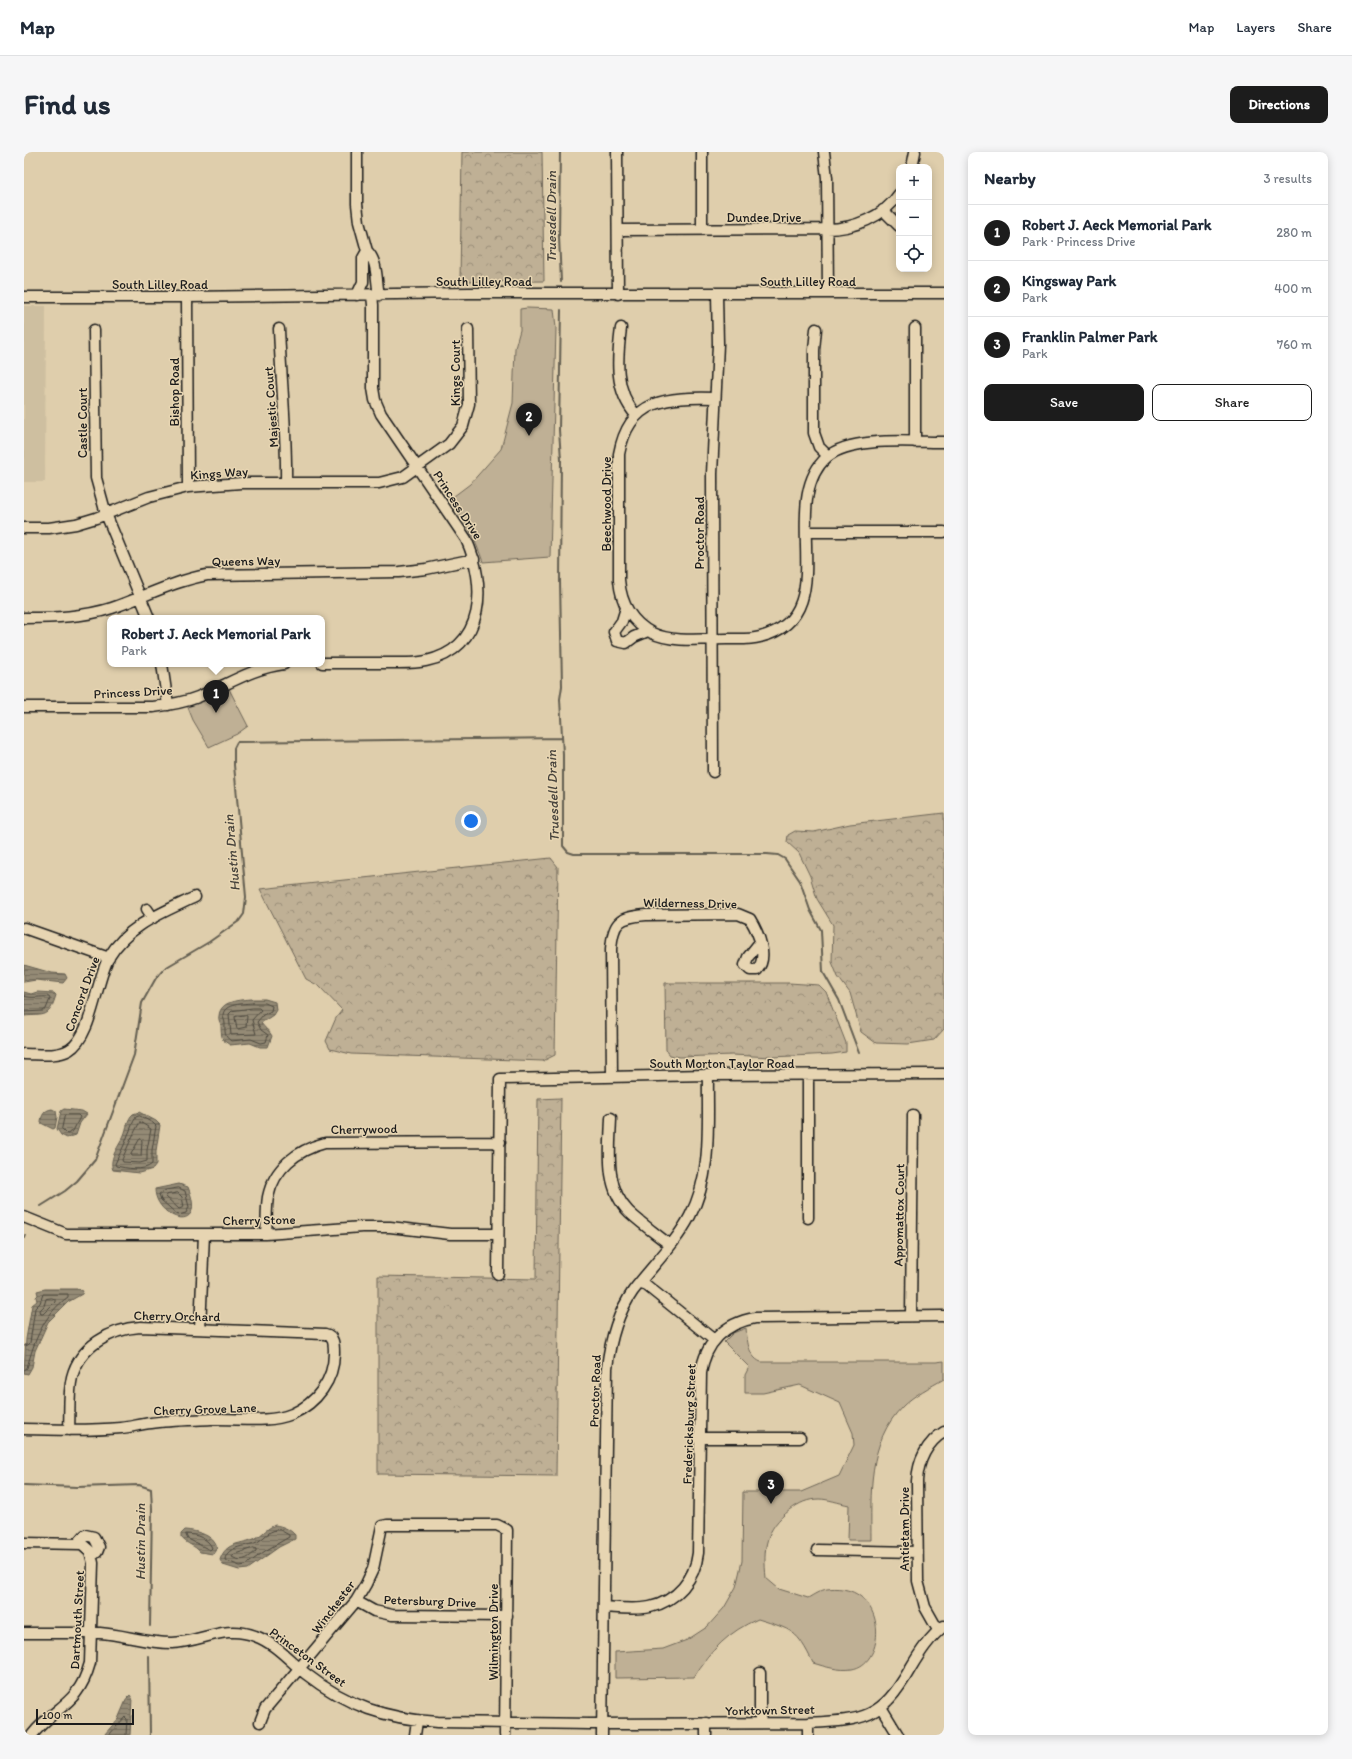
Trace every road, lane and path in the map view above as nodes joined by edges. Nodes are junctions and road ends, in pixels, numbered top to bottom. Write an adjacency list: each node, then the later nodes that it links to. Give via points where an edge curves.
1 (357, 152): 13 (street, Princess Drive, via 356,204)
2 (617, 152): 10 (street)
3 (702, 152): 11 (street)
4 (824, 152): 12 (street)
5 (915, 152): 6 (street)
6 (913, 164)
7 (896, 198): 8 (street, Dundee Drive)
8 (883, 210): 9 (street); 12 (street, Dundee Drive, via 857,224)
9 (896, 223)
10 (618, 230): 11 (street, Dundee Drive); 16 (street)
11 (702, 230): 12 (street, Dundee Drive)
12 (827, 230): 14 (street)
13 (367, 252): 18 (street, Princess Drive, via 362,258 363,282); 19 (street, Princess Drive, via 373,256)
14 (828, 293): 15 (street, South Lilley Road); 17 (street, South Lilley Road)
15 (944, 293)
16 (618, 294): 17 (street, South Lilley Road); 19 (street, South Lilley Road)
17 (717, 294): 28 (street, Proctor Road)
18 (357, 295): 19 (street, South Lilley Road); 21 (street, South Lilley Road)
19 (376, 295): 33 (street, Princess Drive, via 373,305 375,400 381,414)
20 (24, 296): 21 (street, South Lilley Road)
21 (188, 297): 35 (street, Bishop Road)
22 (621, 328): 29 (street, via 619,381 626,401)
23 (915, 328): 30 (street)
24 (280, 329): 34 (street, Majestic Court, via 286,425)
25 (468, 329): 33 (street, Kings Court, via 467,415 460,431 449,444)
26 (816, 329): 32 (street, via 814,433 819,446)
27 (94, 330): 36 (street, Castle Court, via 95,471)
28 (715, 398): 29 (street, Beechwood Drive, via 666,399 650,405); 46 (street, Proctor Road, via 712,474)
29 (636, 415): 42 (street, Beechwood Drive, via 624,432 618,454 618,580)
30 (915, 442): 31 (street); 32 (street, via 856,443 840,448)
31 (944, 442)
32 (828, 456): 38 (street, Beechwood Drive, via 816,469 808,486)
33 (417, 467): 34 (street, Kings Way, via 403,477 383,483); 40 (street, Princess Drive, via 466,539)
34 (286, 483): 35 (street, Kings Way)
35 (188, 487): 36 (street, Kings Way, via 149,497)
36 (106, 514): 37 (street, Kings Way, via 66,526); 41 (street, Castle Court)
37 (24, 528)
38 (806, 532): 39 (street); 46 (street, Beechwood Drive, via 806,588 800,605 791,619 777,631 761,637)
39 (944, 532)
40 (474, 559): 41 (street, Queens Way, via 399,572 208,575 184,580); 47 (street, Princess Drive, via 479,590 476,617 463,639 447,653 414,663)
41 (141, 597): 43 (street, Castle Court); 44 (street, Queens Way, via 82,615)
42 (626, 608): 45 (street, Beechwood Drive); 45 (street, via 622,621 614,632 617,641 626,643)
43 (148, 615)
44 (24, 618)
45 (648, 631): 46 (street, Beechwood Drive, via 672,639)
46 (713, 639): 52 (street, Proctor Road)
47 (325, 663)
48 (162, 667): 50 (street)
49 (269, 667): 50 (street, Princess Drive, via 197,697)
50 (168, 705): 51 (street, Princess Drive)
51 (24, 707)
52 (713, 772)
53 (195, 896): 56 (street, Concord Drive, via 150,914 129,933)
54 (24, 928): 56 (street)
55 (760, 942): 61 (street, Wilderness Drive, via 750,919 738,914 631,916 618,922 612,935 610,949)
56 (109, 958): 57 (street, Concord Drive, via 80,1041 62,1053)
57 (24, 1054)
58 (944, 1074): 60 (street, South Morton Taylor Road)
59 (708, 1075): 60 (street, South Morton Taylor Road); 61 (street, South Morton Taylor Road); 70 (street, Proctor Road, via 703,1180 690,1215)
60 (808, 1075): 66 (street)
61 (612, 1077): 64 (street, South Morton Taylor Road, via 500,1079)
62 (913, 1115): 73 (street, Appomattox Court)
63 (611, 1118): 70 (street, via 610,1173 615,1190 629,1211)
64 (500, 1142): 68 (street, Cherrywood, via 325,1142 305,1149 283,1167 273,1182 268,1197); 69 (street)
65 (24, 1216): 67 (street, Cherry Stone, via 66,1234)
66 (808, 1218)
67 (204, 1234): 68 (street, Cherry Stone); 75 (street)
68 (266, 1234): 69 (street, Cherry Stone, via 348,1227 390,1227 450,1234)
69 (498, 1234): 71 (street)
70 (670, 1246): 72 (street, Proctor Road)
71 (498, 1274)
72 (641, 1281): 77 (street); 90 (street, Proctor Road, via 620,1316 608,1358)
73 (911, 1316): 74 (street, Fredericksburg Street); 77 (street, Fredericksburg Street, via 755,1318 732,1325)
74 (944, 1316)
75 (200, 1329): 76 (street, Cherry Orchard, via 324,1334); 79 (street, Cherry Orchard, via 129,1328 109,1334 95,1343 80,1360 73,1375)
76 (332, 1338): 79 (street, Cherry Grove Lane, via 334,1361 328,1381 315,1399 293,1413 265,1420 213,1419 152,1423 122,1428)
77 (714, 1340): 81 (street, Fredericksburg Street, via 706,1352 702,1369)
78 (24, 1429): 79 (street, Cherry Grove Lane)
79 (69, 1430)
80 (944, 1432): 88 (street, Antietam Drive, via 928,1446 919,1466)
81 (700, 1438): 82 (street); 90 (street, Fredericksburg Street, via 698,1553 691,1578 677,1594 658,1605 641,1608)
82 (800, 1438)
83 (507, 1530): 89 (street, Winchester, via 497,1525 385,1525 381,1528 372,1569); 91 (street, Wilmington Drive)
84 (78, 1542): 85 (street); 87 (street); 87 (street, Dartmouth Street, via 85,1535 94,1537 99,1547 97,1552)
85 (24, 1543)
86 (817, 1550): 88 (street)
87 (90, 1552): 93 (street, Dartmouth Street)
88 (917, 1552): 92 (street, Antietam Drive, via 920,1592 925,1607)
89 (356, 1601): 91 (street, Petersburg Drive, via 374,1611 392,1615); 95 (street, Winchester)
90 (604, 1607): 105 (street, Proctor Road)
91 (507, 1616): 100 (street, Wilmington Drive)
92 (941, 1628): 97 (street, Yorktown Street, via 922,1649 895,1693)
93 (91, 1632): 94 (street, Princeton Street); 95 (street, Princeton Street, via 162,1643 184,1642 219,1632 242,1633 262,1639); 106 (street, Dartmouth Street, via 90,1663 81,1687 70,1701)
94 (24, 1633)
95 (300, 1669): 98 (street, Princeton Street, via 327,1689 354,1704 390,1716); 99 (street, Winchester, via 265,1710)
96 (760, 1673): 102 (street)
97 (881, 1707): 103 (street, Yorktown Street, via 850,1720); 112 (street)
98 (417, 1721): 100 (street, Princeton Street); 107 (street)
99 (260, 1722)
100 (506, 1723): 104 (street, Princeton Street); 108 (street, Wilmington Drive)
101 (706, 1723): 102 (street, Yorktown Street); 105 (street, Yorktown Street); 110 (street)
102 (760, 1723): 103 (street, Yorktown Street)
103 (808, 1723): 111 (street)
104 (552, 1724): 105 (street, Yorktown Street)
105 (603, 1724): 109 (street, Proctor Road)
106 (32, 1735)
107 (415, 1735)
108 (505, 1735)
109 (602, 1735)
110 (706, 1735)
111 (808, 1735)
112 (898, 1735)

